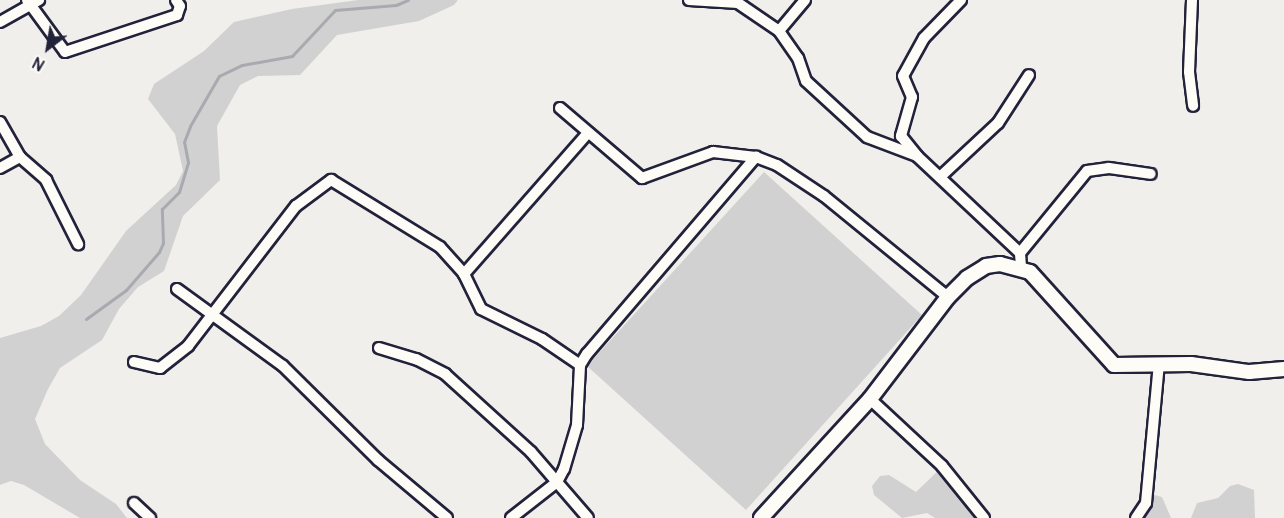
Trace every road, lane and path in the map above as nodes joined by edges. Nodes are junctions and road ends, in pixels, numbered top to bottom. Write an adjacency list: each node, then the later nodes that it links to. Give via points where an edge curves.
1 (176, 0): 5 (street, via 180,6 177,15 65,52)
2 (689, 0): 8 (street, via 738,3)
3 (806, 0): 8 (street)
4 (1192, 0): 10 (street, via 1189,72)
5 (32, 2): 7 (street)
6 (955, 2): 14 (street, via 924,38 903,76 912,97 902,136)
7 (0, 22)
8 (779, 31): 14 (street, via 798,58 808,84 867,137)
9 (1029, 75): 19 (street, via 998,123)
10 (1193, 106)
11 (560, 108): 13 (street)
12 (0, 122): 15 (street)
13 (588, 133): 16 (street, via 642,177 713,152); 22 (street)
14 (917, 156): 19 (street)
15 (20, 157): 17 (street); 20 (street, via 46,180)
16 (756, 157): 24 (street, via 777,165 824,196); 29 (street, via 637,291)
17 (0, 168)
18 (1151, 174): 21 (street, via 1109,168 1087,171)
19 (940, 177): 21 (street)
20 (78, 244)
21 (1021, 260): 24 (street, via 986,266); 28 (street, via 1114,365)
22 (464, 274): 25 (street, via 440,247 337,183 326,181 296,206); 29 (street, via 481,309 542,339)
23 (177, 289): 25 (street)
24 (948, 297): 31 (street)
25 (214, 316): 27 (street, via 166,365 155,368); 35 (street, via 283,366 378,460)
26 (379, 348): 32 (street, via 416,359 445,374 531,452)
27 (134, 362)
28 (1159, 364): 30 (street, via 1249,372); 40 (street, via 1146,503)
29 (580, 365): 32 (street, via 577,425)
30 (1284, 369)
31 (870, 399): 38 (street); 39 (street, via 942,466)
32 (557, 482): 36 (street); 37 (street)
33 (134, 503): 34 (street)
34 (150, 518)
35 (447, 518)
36 (512, 518)
37 (588, 518)
38 (761, 518)
39 (984, 518)
40 (1136, 518)

